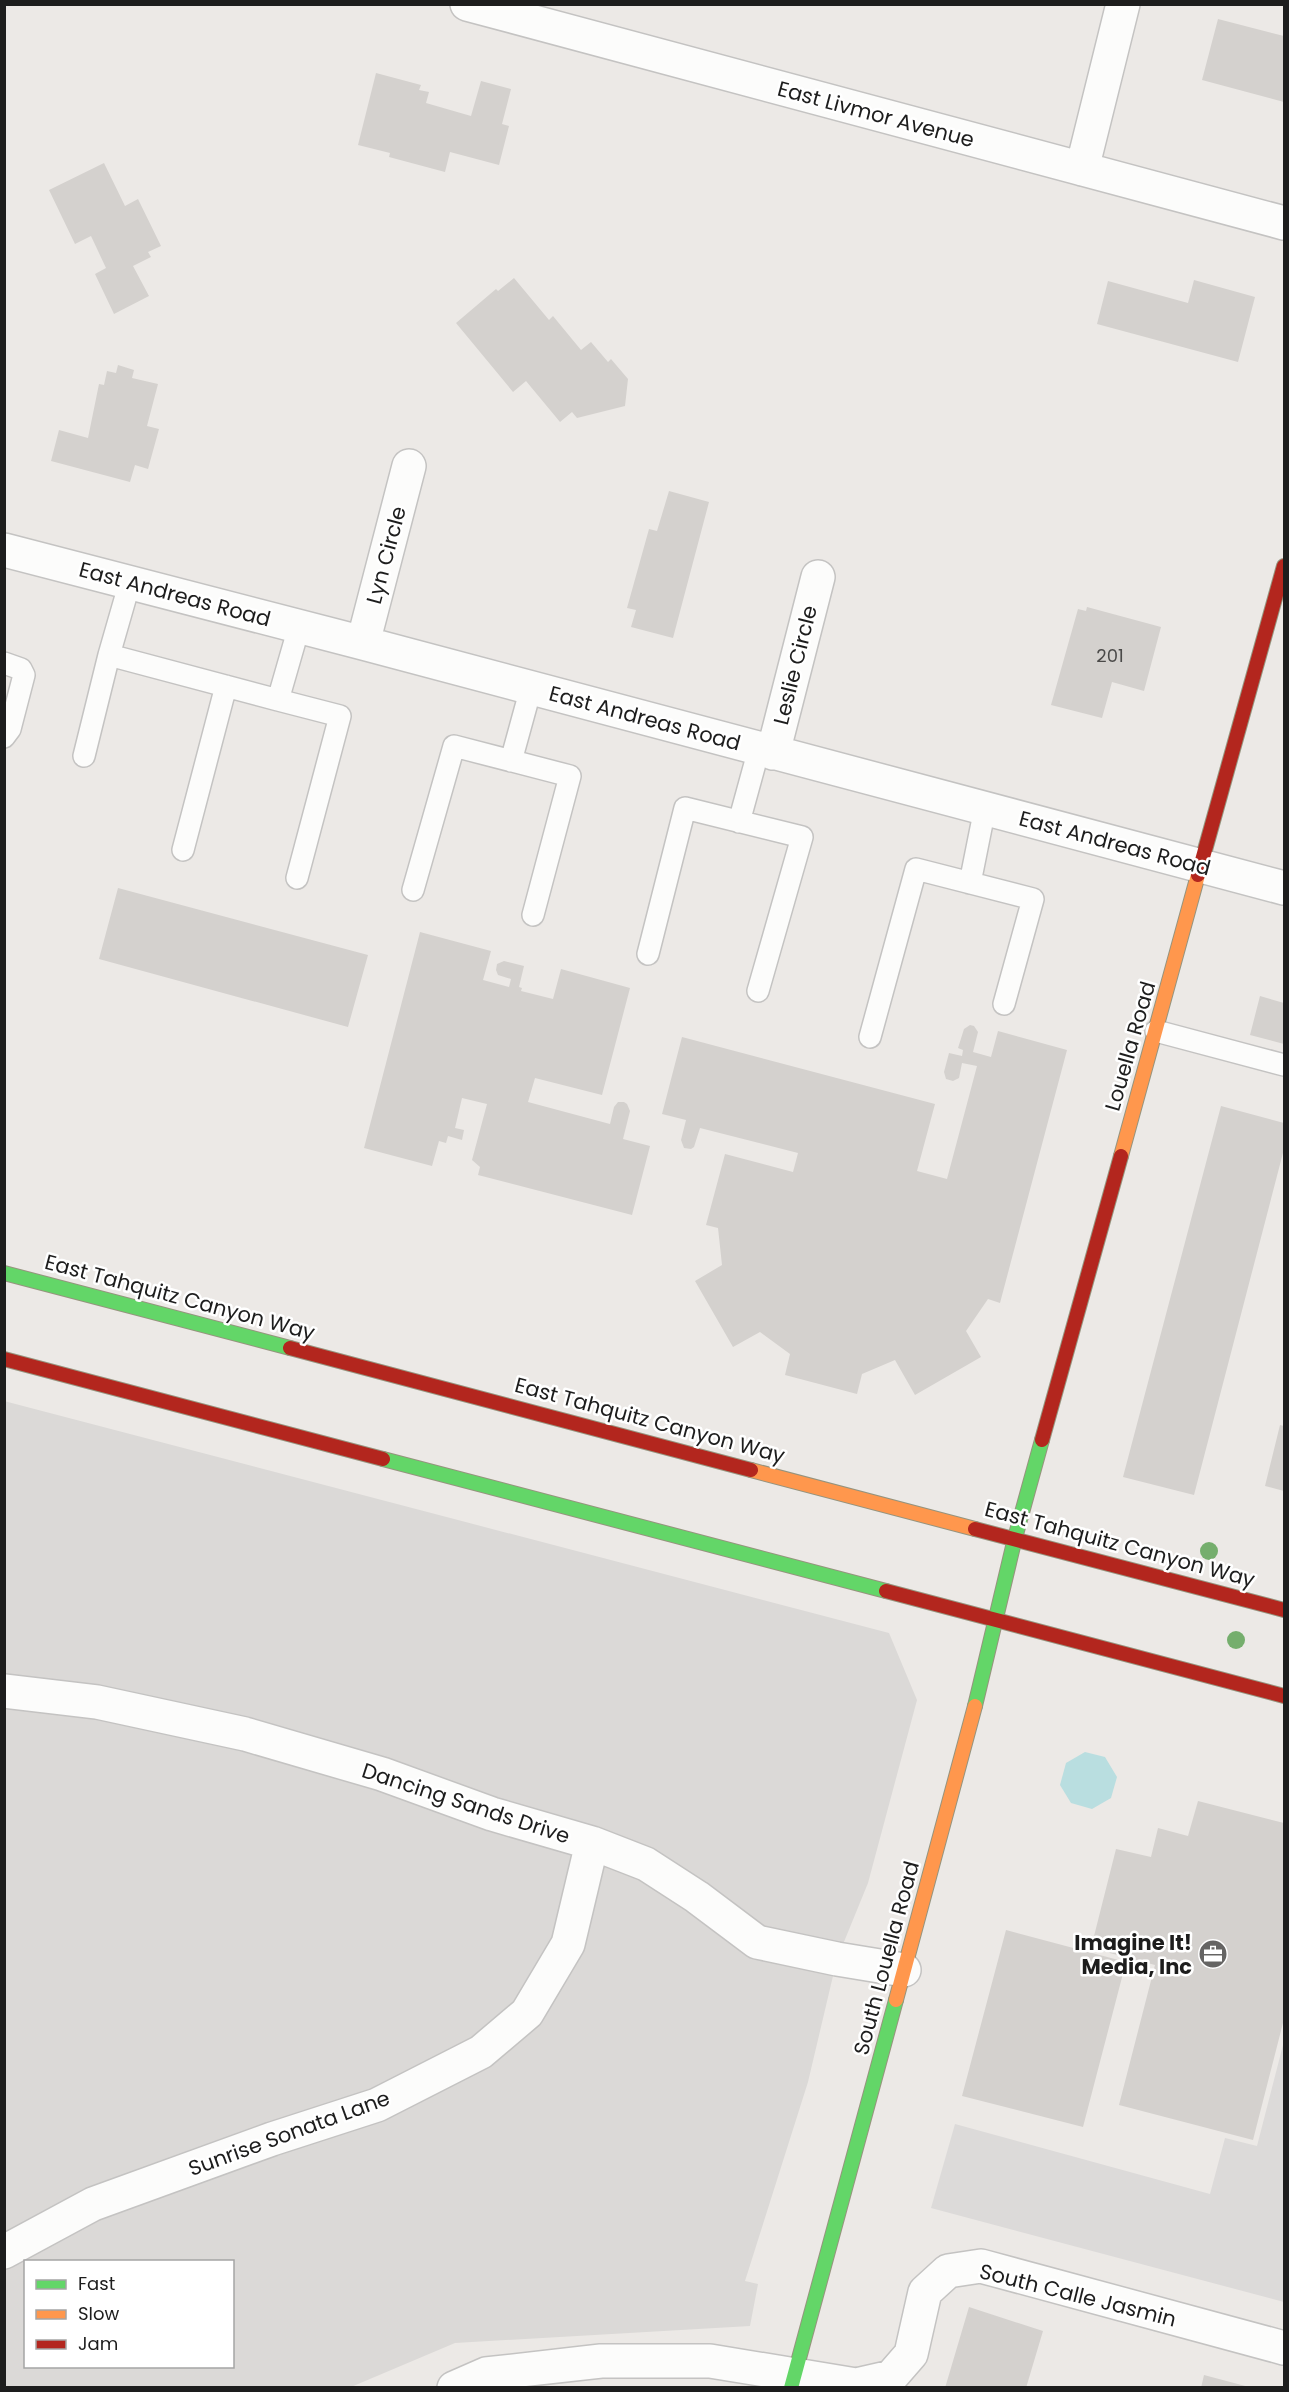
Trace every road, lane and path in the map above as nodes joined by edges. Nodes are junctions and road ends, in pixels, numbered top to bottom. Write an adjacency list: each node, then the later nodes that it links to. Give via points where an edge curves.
1 (467, 4): 3 (street, East Livmor Avenue)
2 (1123, 4): 3 (street)
3 (1082, 169): 4 (street, East Livmor Avenue)
4 (1284, 223)
5 (409, 466): 11 (street, Lyn Circle)
6 (4, 550): 9 (street, East Andreas Road)
7 (1284, 566): 24 (main road, Louella Road)
8 (818, 577): 18 (street, Leslie Circle)
9 (129, 582): 10 (street, East Andreas Road); 12 (lane)
10 (299, 627): 11 (street, East Andreas Road); 16 (lane)
11 (363, 643): 15 (street, East Andreas Road)
12 (110, 655): 14 (lane); 19 (lane)
13 (4, 663): 17 (lane, via 21,669 24,675 10,729)
14 (226, 686): 16 (lane); 23 (lane)
15 (531, 688): 18 (street, East Andreas Road); 20 (lane)
16 (278, 700): 25 (lane, via 340,716)
17 (4, 737)
18 (766, 751): 21 (street, East Andreas Road); 22 (lane)
19 (84, 756)
20 (511, 761): 28 (lane, via 454,746); 29 (lane, via 570,776)
21 (985, 808): 24 (street, East Andreas Road); 26 (lane)
22 (739, 822): 30 (lane, via 685,808); 31 (lane, via 802,837)
23 (183, 850)
24 (1202, 866): 27 (street, East Andreas Road); 33 (main road, Louella Road)
25 (297, 878)
26 (970, 883): 32 (lane, via 1033,899); 34 (lane, via 916,869)
27 (1284, 888)
28 (413, 890)
29 (533, 915)
30 (648, 954)
31 (758, 992)
32 (1004, 1004)
33 (1156, 1031): 35 (lane); 38 (main road, Louella Road)
34 (870, 1037)
35 (1284, 1065)
36 (4, 1273): 38 (main road, East Tahquitz Canyon Way)
37 (4, 1359): 40 (main road)
38 (1015, 1538): 39 (main road, East Tahquitz Canyon Way); 40 (main road, South Louella Road)
39 (1284, 1610)
40 (996, 1622): 42 (main road); 44 (main road, South Louella Road)
41 (4, 1691): 43 (street, Dancing Sands Drive, via 97,1702 244,1734 382,1774 492,1814)
42 (1284, 1696)
43 (592, 1843): 44 (street, Dancing Sands Drive, via 646,1864 757,1942); 45 (street, Sunrise Sonata Lane, via 568,1944 527,2013 481,2052 377,2104 93,2204)
44 (904, 1970): 47 (main road, South Louella Road)
45 (4, 2252)
46 (1284, 2348): 47 (street, South Calle Jasmin, via 981,2266 948,2271 925,2292 911,2354 891,2377 856,2385)
47 (793, 2381): 48 (street, South Calle Jasmin, via 710,2361 601,2361 486,2374)
48 (454, 2388)

